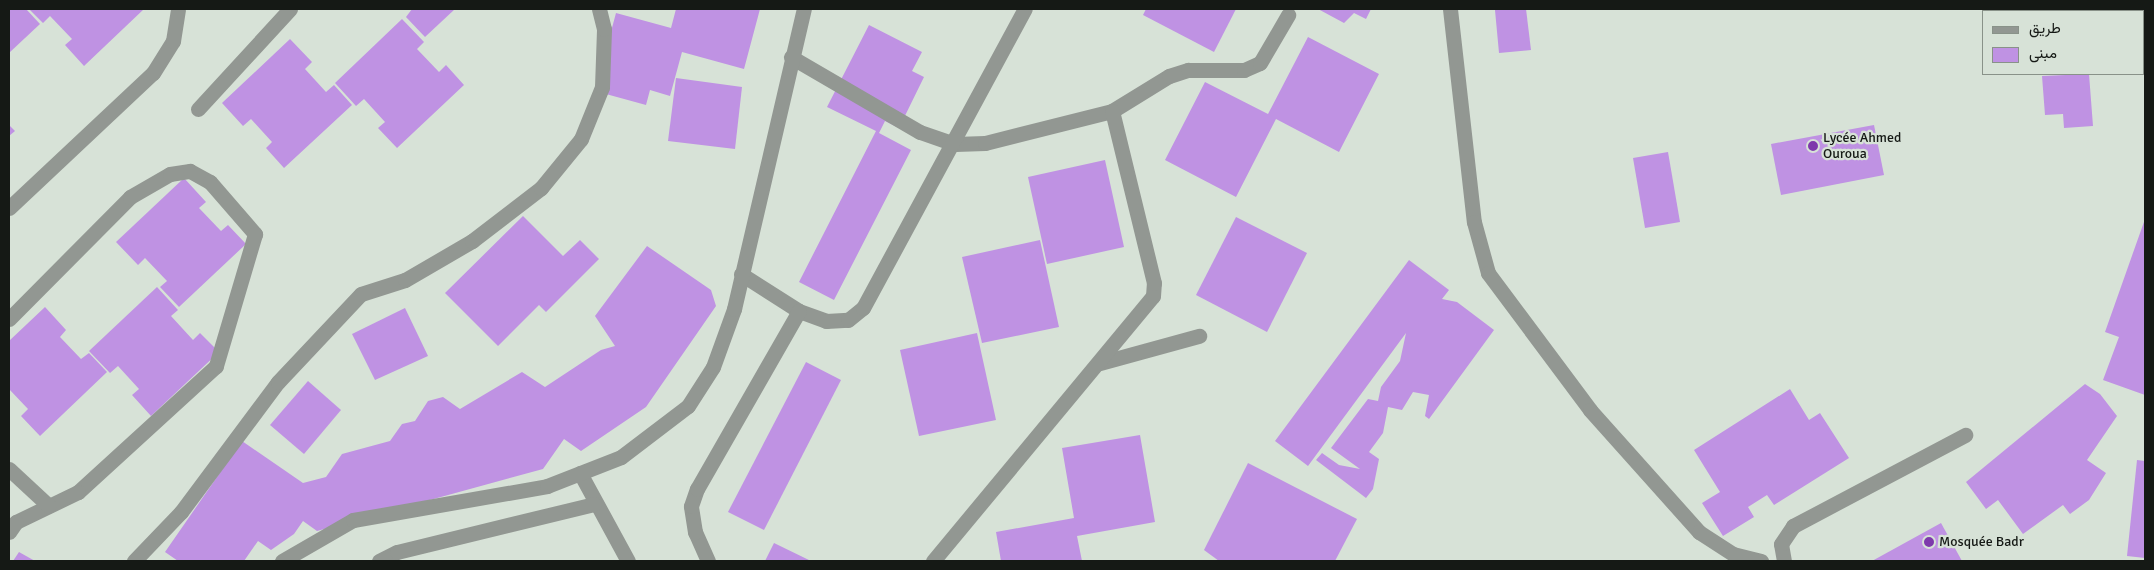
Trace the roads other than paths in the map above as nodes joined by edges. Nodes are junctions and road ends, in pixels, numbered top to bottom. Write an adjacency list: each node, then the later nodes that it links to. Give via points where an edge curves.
1 (178, 9): 12 (street, via 173,41 153,73)
2 (290, 9): 9 (street)
3 (599, 9): 24 (street, via 604,29 602,87 581,139 541,188 472,241 405,280 361,294 278,382 181,512)
4 (804, 9): 8 (street)
5 (1025, 9): 11 (street)
6 (1450, 9): 30 (street, via 1474,222 1488,272 1590,410 1698,532 1733,554)
7 (1288, 15): 10 (street, via 1260,62 1244,70 1188,70 1168,76)
8 (791, 58): 11 (street, via 920,132); 13 (street)
9 (198, 109)
10 (1112, 111): 11 (street, via 985,143); 17 (street, via 1154,283 1146,306)
11 (955, 144): 14 (street, via 863,308 848,320 826,322)
12 (9, 208)
13 (742, 274): 14 (street); 20 (street, via 713,367 688,406 621,457)
14 (799, 311): 28 (street, via 697,489 693,515)
15 (9, 318): 22 (street, via 130,197 170,174 190,171 210,182 255,234 216,366 78,492)
16 (1199, 336): 17 (street)
17 (1100, 363): 29 (street, via 971,510)
18 (1965, 435): 31 (street, via 1793,526 1781,544)
19 (9, 469): 22 (street)
20 (580, 473): 21 (street); 25 (street, via 547,486 353,520)
21 (594, 504): 26 (street, via 397,552); 27 (street)
22 (49, 506): 23 (street, via 16,522)
23 (9, 532)
24 (134, 561)
25 (282, 561)
26 (379, 561)
27 (628, 561)
28 (708, 561)
29 (933, 561)
30 (1761, 561)
31 (1784, 561)

